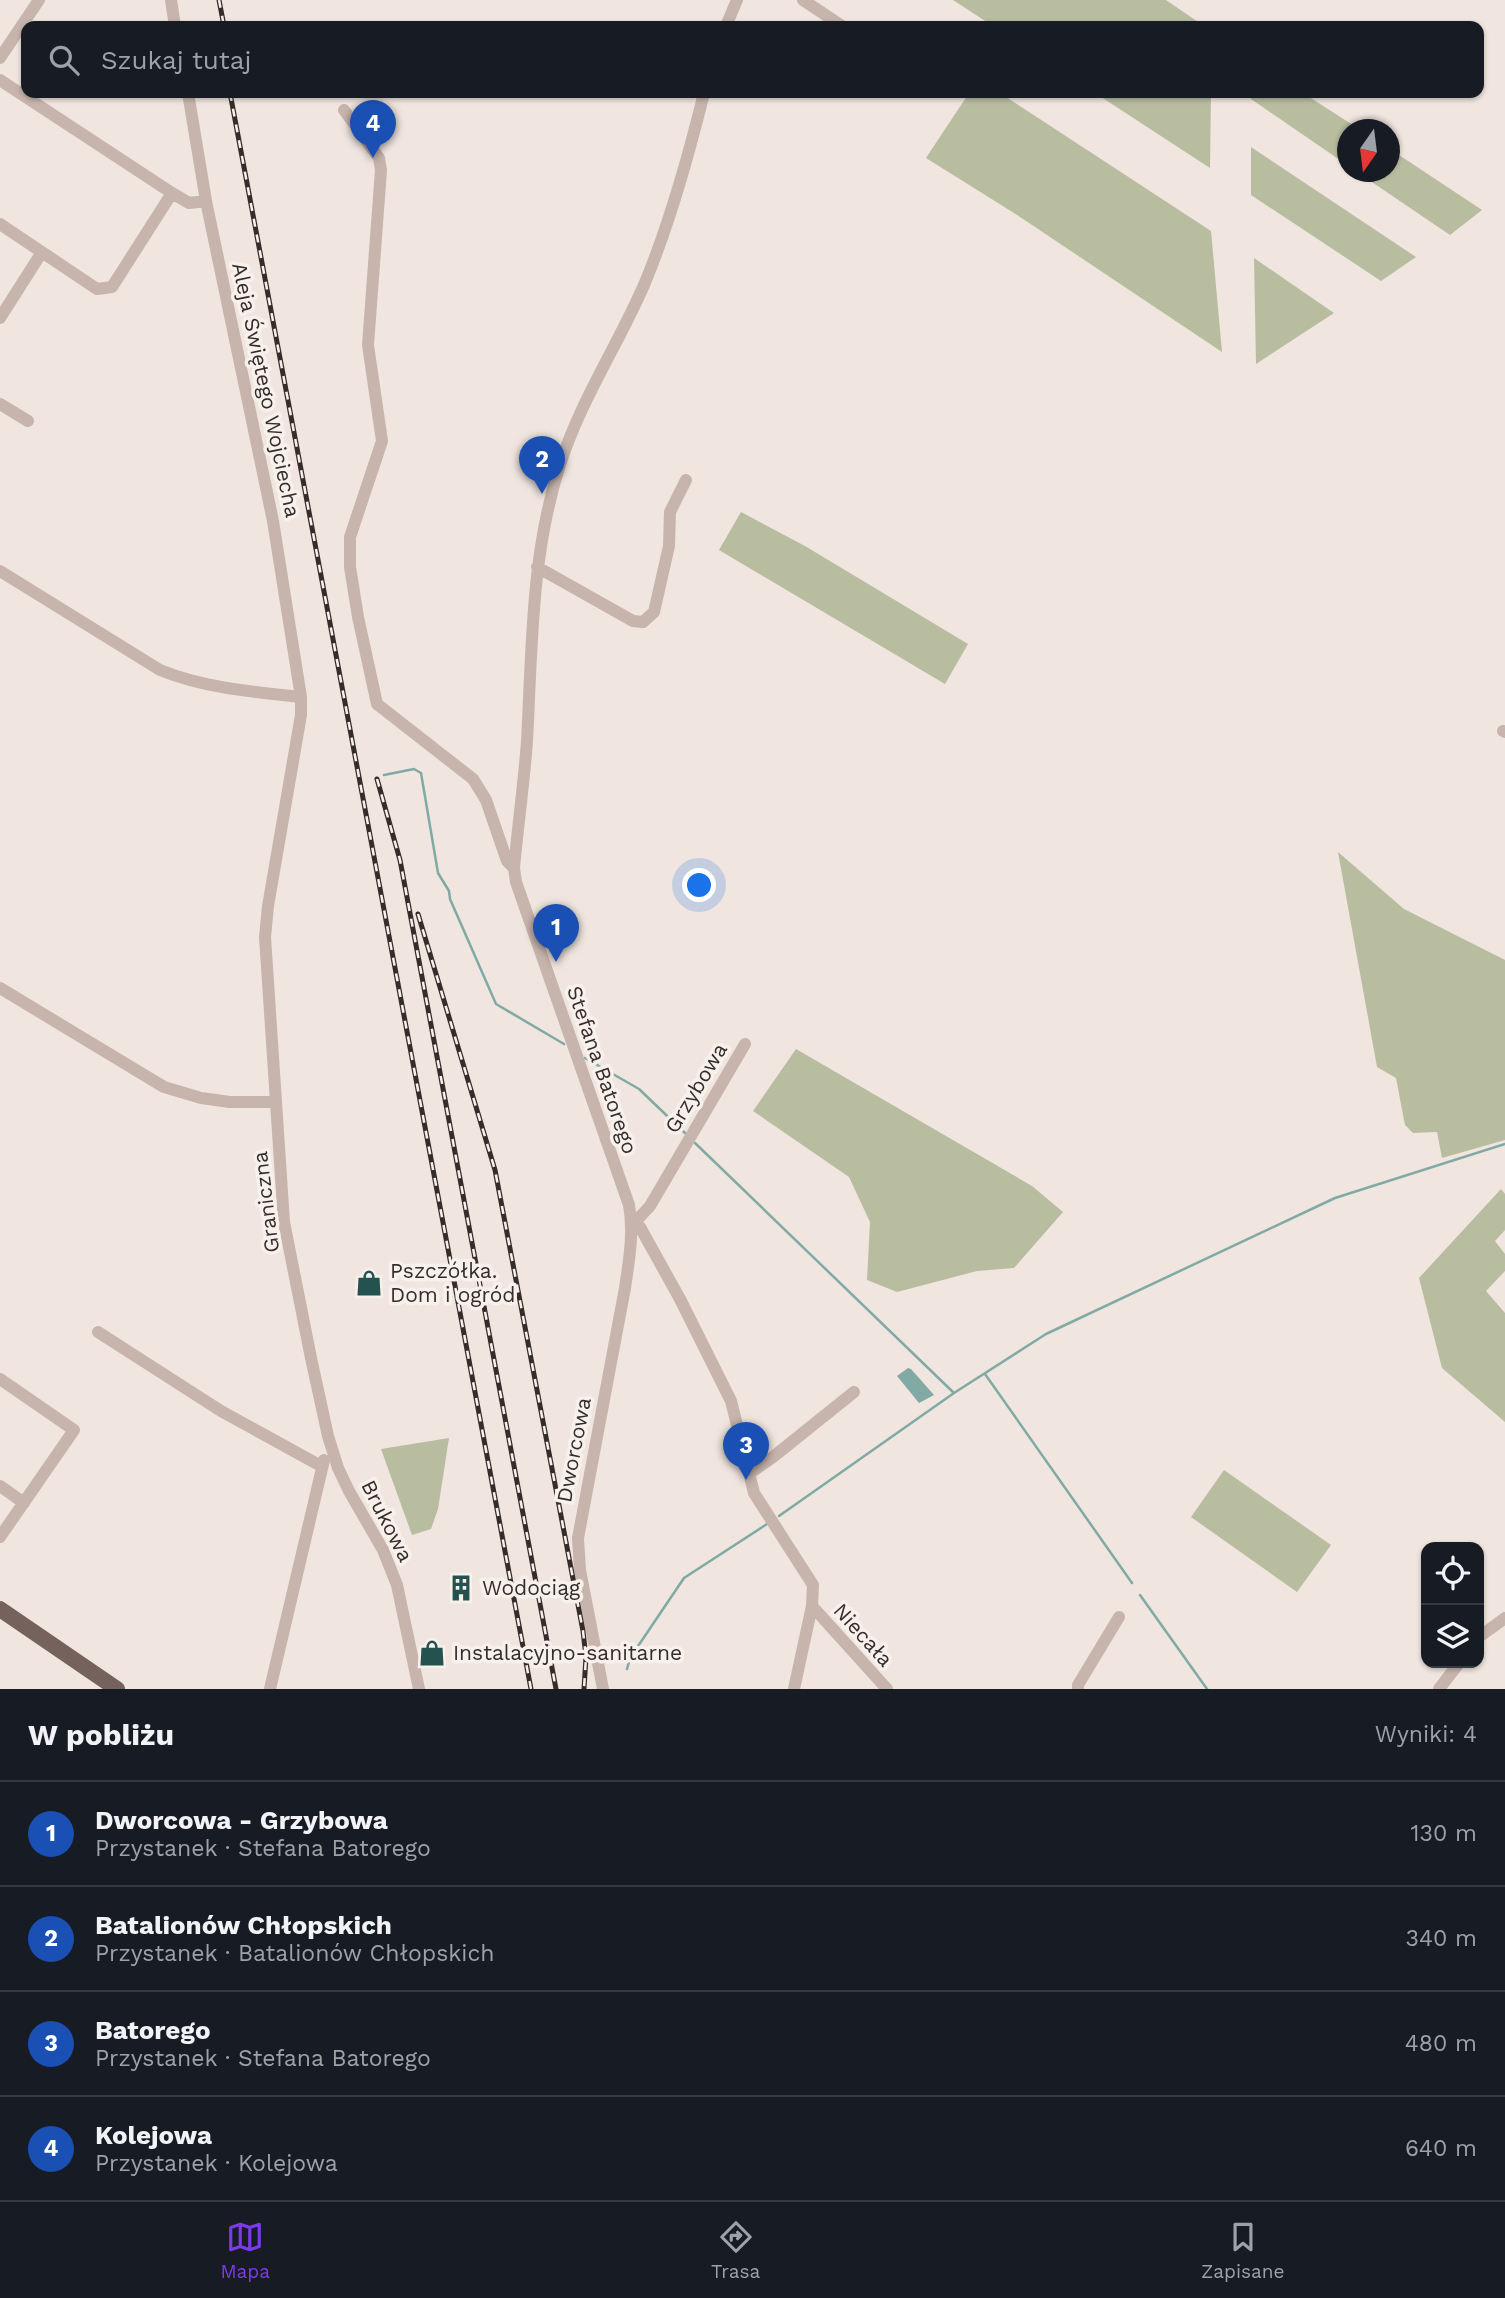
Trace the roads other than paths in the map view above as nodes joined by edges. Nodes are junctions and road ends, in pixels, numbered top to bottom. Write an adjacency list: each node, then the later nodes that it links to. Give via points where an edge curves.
1 (39, 0): 6 (street)
2 (171, 0): 7 (street)
3 (179, 0): 8 (street)
4 (737, 0): 9 (street)
5 (803, 0): 10 (street)
6 (25, 21)
7 (174, 21)
8 (183, 21)
9 (728, 21)
10 (834, 21)
11 (21, 27): 12 (street)
12 (0, 58)
13 (0, 79): 14 (street)
14 (21, 93)
15 (29, 98): 19 (street)
16 (189, 98): 20 (street, Aleja Świętego Wojciecha)
17 (703, 98): 27 (street, via 676,198 649,270 566,446)
18 (344, 110): 30 (street, Stefana Batorego, via 379,158 381,170 368,345 382,441 350,537 358,617 377,704 473,779)
19 (172, 193): 20 (street, via 188,203); 22 (street, via 112,287 97,289)
20 (206, 201): 29 (street, Aleja Świętego Wojciecha, via 274,521)
21 (0, 224): 22 (street)
22 (42, 252): 23 (street)
23 (0, 318)
24 (0, 404): 25 (street)
25 (28, 421)
26 (686, 481): 27 (street, via 670,512 657,601 648,620 633,621)
27 (537, 567): 31 (street)
28 (0, 571): 29 (street, via 160,670 212,685)
29 (301, 697): 35 (street, Graniczna, via 265,937)
30 (494, 823): 31 (street); 32 (street, Stefana Batorego)
31 (518, 824): 32 (street)
32 (514, 868): 36 (street, Stefana Batorego)
33 (0, 988): 35 (street, via 164,1087 230,1102)
34 (745, 1044): 36 (street, Grzybowa, via 650,1206)
35 (275, 1102): 42 (street, Graniczna, via 284,1222)
36 (634, 1220): 37 (street, Stefana Batorego); 38 (street, Dworcowa)
37 (652, 1250): 38 (street); 44 (street, Stefana Batorego, via 732,1401)
38 (629, 1261): 57 (street, Dworcowa, via 578,1538)
39 (98, 1332): 43 (street, via 221,1411)
40 (0, 1379): 46 (street, via 74,1430)
41 (854, 1392): 44 (street)
42 (333, 1454): 43 (street); 56 (street, Brukowa, via 397,1585)
43 (321, 1466): 55 (street)
44 (750, 1473): 48 (street, Stefana Batorego, via 754,1493 813,1585)
45 (0, 1486): 46 (street)
46 (24, 1503): 47 (street)
47 (0, 1537)
48 (812, 1606): 58 (street, Stefana Batorego); 59 (street, Niecała)
49 (0, 1609): 54 (main road)
50 (1119, 1616): 60 (street)
51 (1505, 1618): 52 (street)
52 (1484, 1633)
53 (1455, 1668): 61 (street)
54 (117, 1689)
55 (270, 1689)
56 (419, 1689)
57 (603, 1689)
58 (794, 1689)
59 (887, 1689)
60 (1078, 1689)
61 (1439, 1689)

